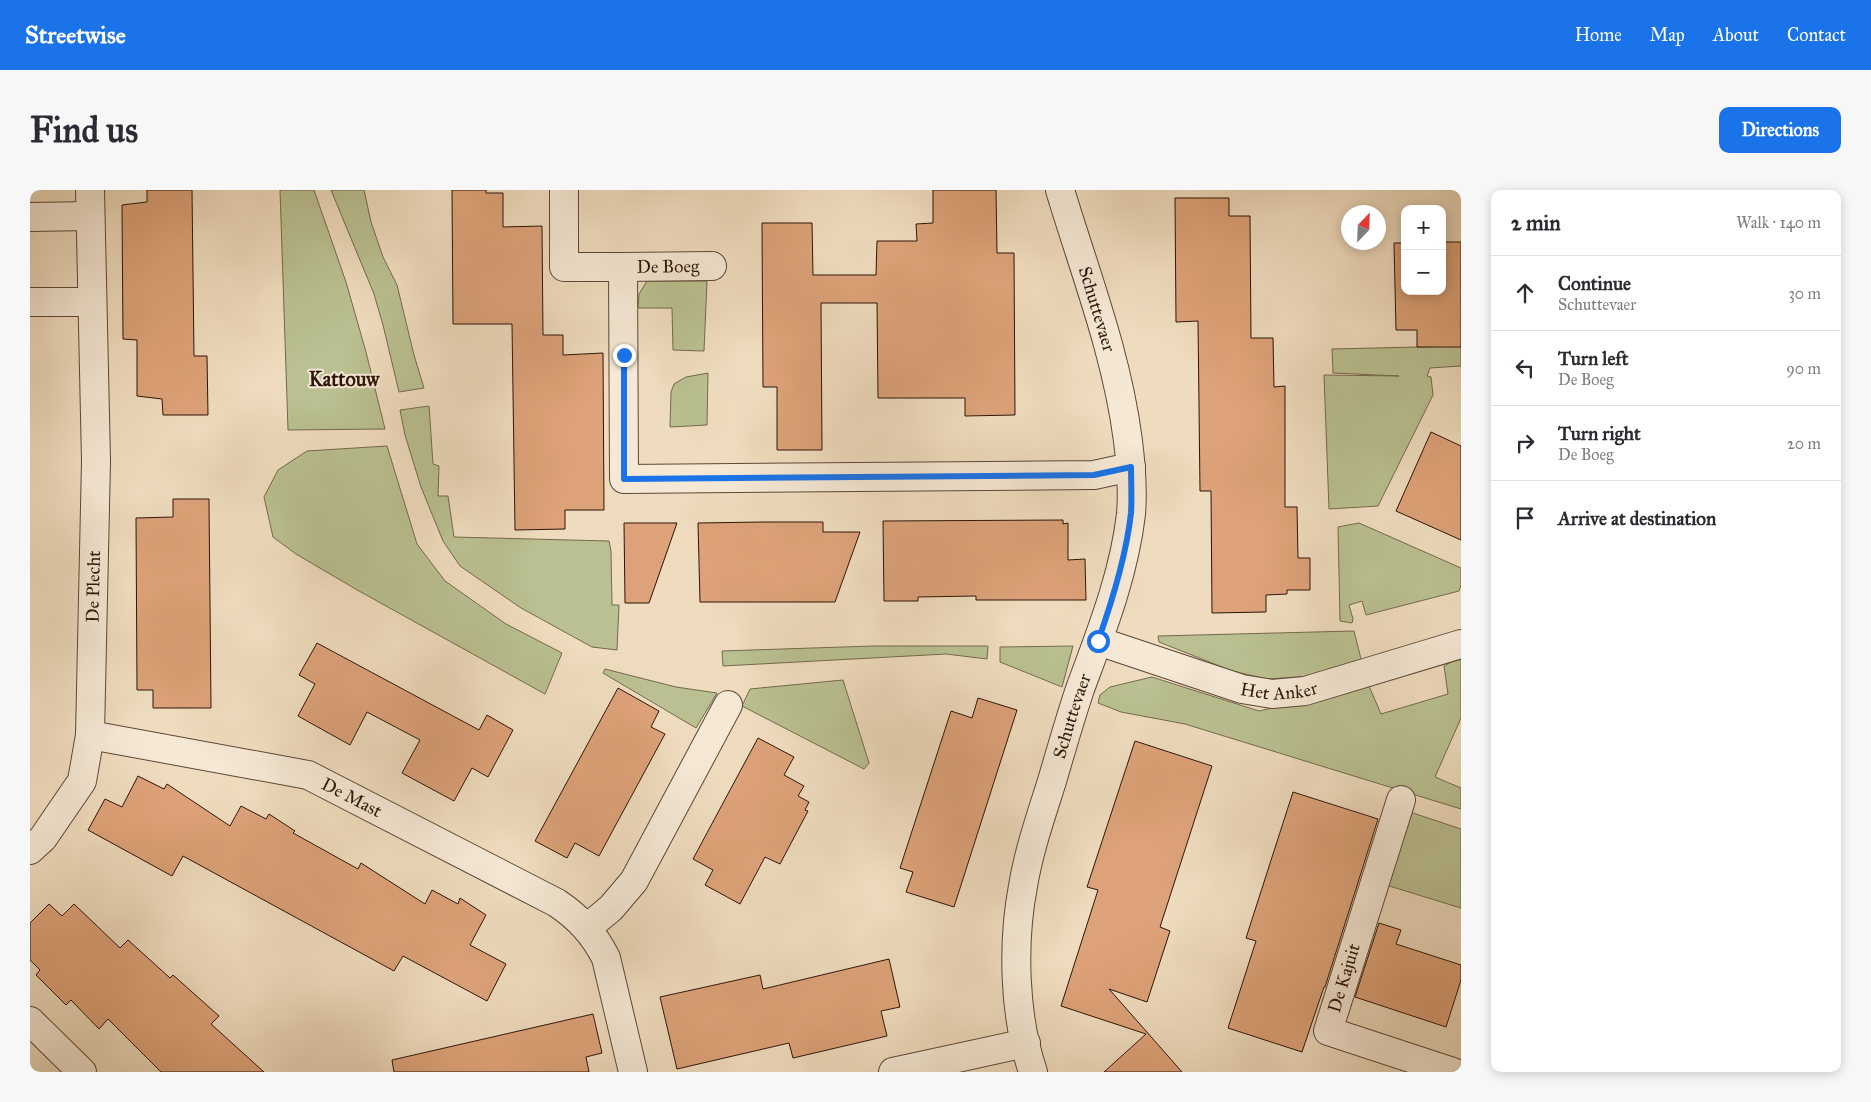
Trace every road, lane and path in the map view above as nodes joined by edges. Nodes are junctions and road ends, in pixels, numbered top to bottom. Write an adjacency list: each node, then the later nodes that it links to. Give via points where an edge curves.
1 (564, 190): 6 (street, De Boeg, via 564,267)
2 (1060, 190): 9 (street, Schuttevaer, via 1117,374)
3 (90, 203): 4 (street, De Plecht); 8 (street, De Plecht)
4 (30, 217)
5 (712, 266): 6 (street, De Boeg)
6 (623, 267): 9 (street, De Boeg, via 624,479 1094,475)
7 (30, 302): 8 (street)
8 (92, 302): 13 (street, De Plecht, via 96,461)
9 (1131, 467): 10 (street, Schuttevaer, via 1131,512 1124,557)
10 (1098, 641): 11 (street, Het Anker, via 1242,689 1272,694 1305,691); 18 (street, Schuttevaer, via 1032,844 1022,888 1017,932 1017,978)
11 (1461, 644)
12 (728, 705): 16 (street, via 634,881)
13 (90, 735): 15 (street, De Plecht, via 82,781 43,838); 16 (street, De Mast, via 308,775 557,903)
14 (1400, 800): 23 (street, De Kajuit, via 1328,1031)
15 (30, 850)
16 (588, 928): 20 (street, De Mast, via 606,958)
17 (30, 1021): 19 (street)
18 (1026, 1043): 21 (street); 22 (street, Schuttevaer)
19 (82, 1072)
20 (633, 1072)
21 (893, 1072)
22 (1034, 1072)
23 (1453, 1072)

